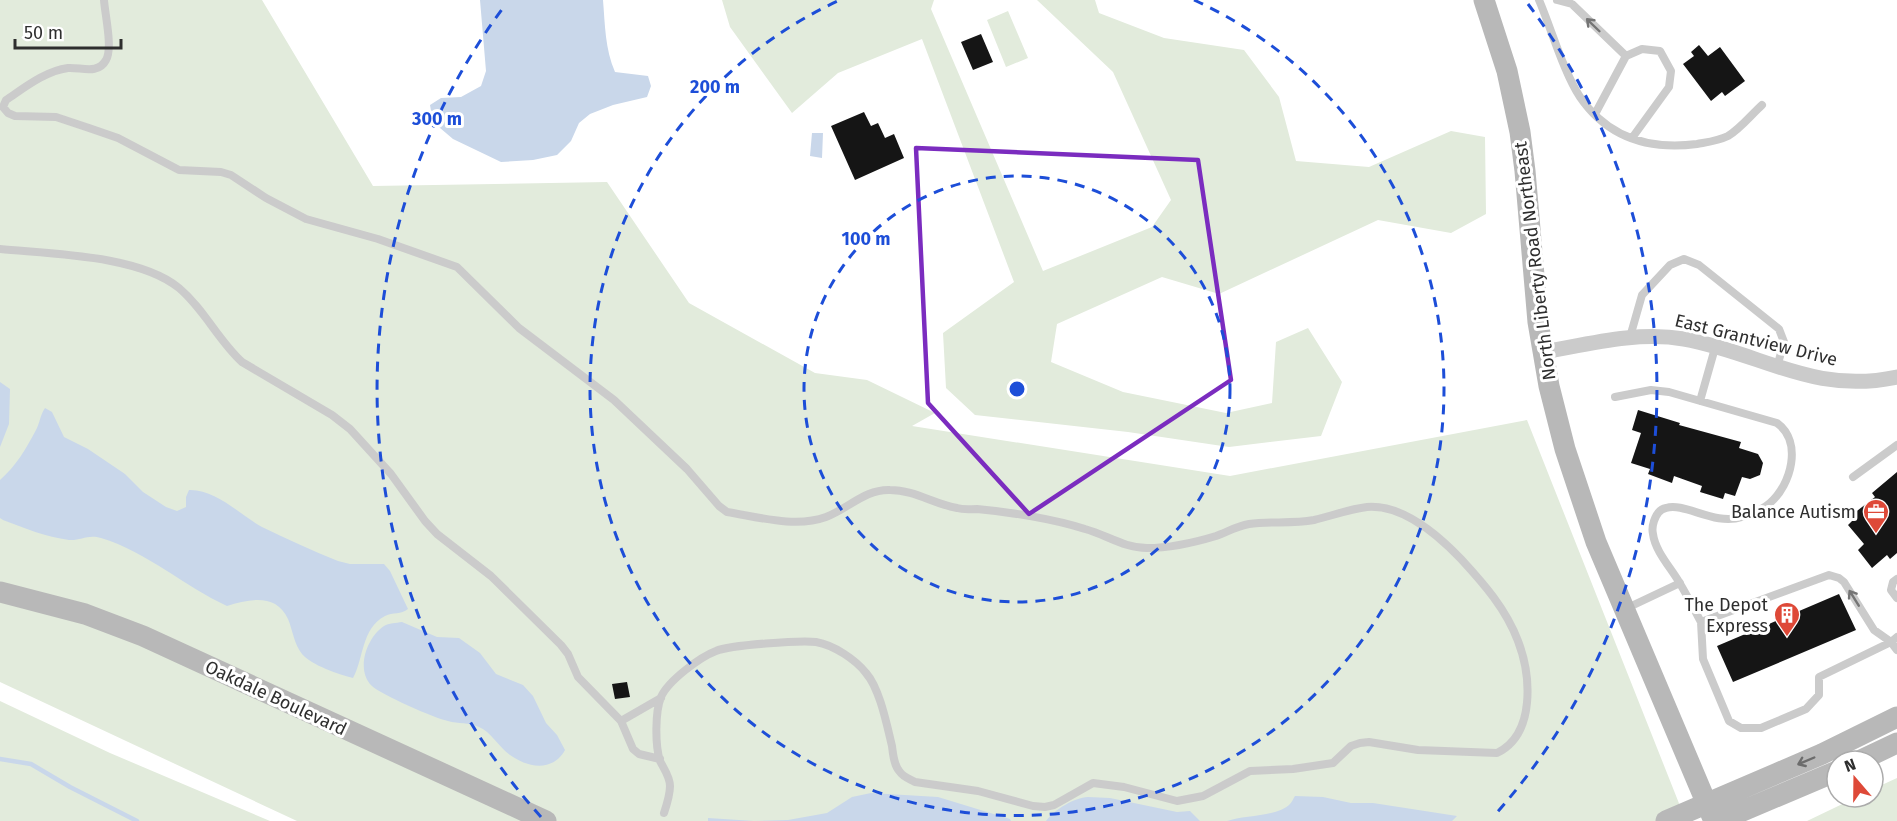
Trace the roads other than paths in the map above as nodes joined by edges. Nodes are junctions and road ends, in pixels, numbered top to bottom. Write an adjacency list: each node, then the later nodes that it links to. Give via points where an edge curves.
1 (104, 0): 27 (lane, via 109,50 104,64 46,75 6,100 3,107 8,113 56,117 118,138 179,170 231,175 306,219 457,267 519,328 614,400 727,512 788,521 816,520 876,491 889,490 960,509 1061,522 1114,542 1145,548 1196,542 1250,524 1301,522 1371,507 1388,510 1425,527 1484,585 1516,637 1527,680 1525,719 1513,742 1497,753 1359,743 1333,763 1250,771 1191,800 1177,801 1093,783 1045,807 906,778 899,772 868,675 850,658 819,643 718,650 679,676)
2 (1484, 0): 12 (main road, North Liberty Road Northeast, via 1507,71 1520,132)
3 (1539, 0): 7 (lane, via 1573,84)
4 (1557, 0): 5 (lane, one-way to 4, via 1572,4)
5 (1626, 56): 7 (lane); 8 (lane, via 1642,49 1660,51 1671,71 1669,87)
6 (1762, 105): 8 (lane, via 1729,135 1715,141 1659,146)
7 (1595, 114): 8 (lane, via 1614,130)
8 (1632, 138)
9 (0, 249): 29 (lane, via 141,268 180,289 242,362 350,429 437,534 491,576 561,645 578,677)
10 (1630, 337): 11 (street, East Grantview Drive, via 1683,339); 12 (street, East Grantview Drive); 13 (lane, via 1642,295 1670,265 1684,259 1699,265 1779,329 1784,342)
11 (1715, 348): 13 (street, East Grantview Drive); 16 (lane)
12 (1543, 352): 23 (main road, North Liberty Road Northeast, via 1574,481)
13 (1777, 367): 14 (street, East Grantview Drive, via 1827,380 1880,381)
14 (1897, 377)
15 (1615, 397): 16 (lane, via 1651,390)
16 (1700, 401): 20 (lane, via 1777,423 1789,438 1792,459 1782,491 1755,513 1726,520 1677,508 1658,512 1653,535)
17 (1897, 445): 18 (lane)
18 (1853, 477)
19 (1897, 579): 22 (lane, via 1891,590)
20 (1680, 584): 23 (lane); 24 (lane)
21 (0, 591): 34 (main road, Oakdale Boulevard, via 85,614 143,636)
22 (1897, 598)
23 (1624, 609): 32 (main road, North Liberty Road Northeast)
24 (1701, 622): 25 (lane, one-way to 24, via 1874,630 1844,582 1829,575); 25 (lane, via 1704,659 1729,721 1741,728 1761,728 1806,709 1819,695 1820,677)
25 (1894, 640): 26 (lane)
26 (1897, 650)
27 (661, 698): 29 (lane); 30 (lane, via 656,728)
28 (1897, 717): 32 (main road, one-way to 32)
29 (621, 721): 30 (lane, via 633,749)
30 (660, 759): 33 (lane, via 670,784)
31 (1825, 776): 36 (main road)
32 (1710, 812): 35 (main road)
33 (664, 813)
34 (546, 821)
35 (1666, 821)
36 (1719, 821)

